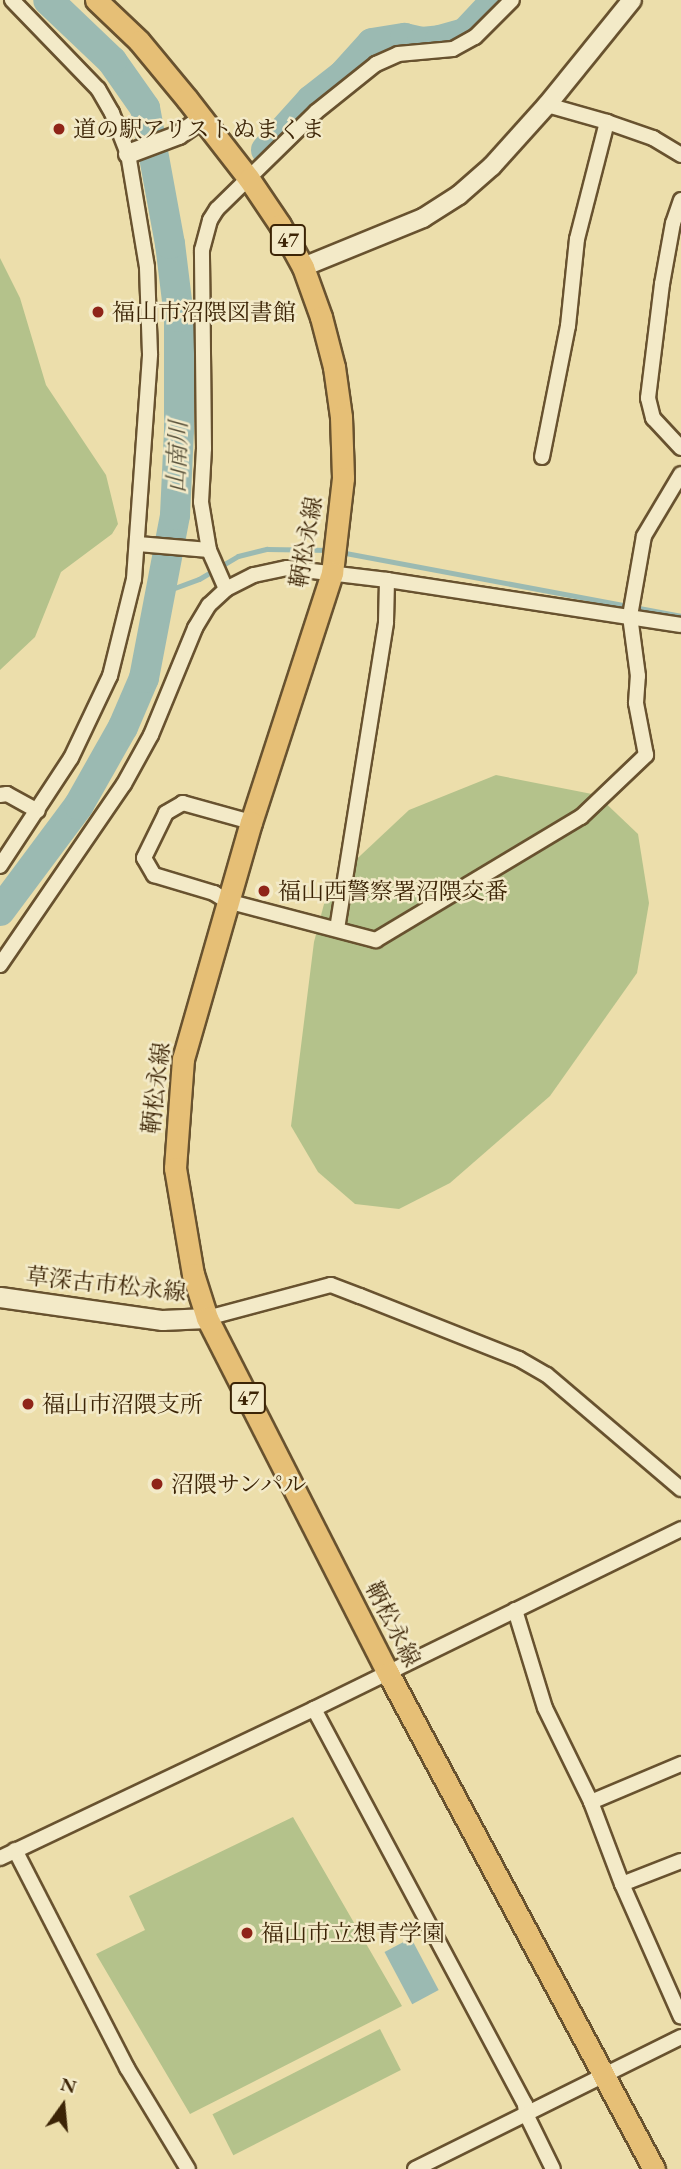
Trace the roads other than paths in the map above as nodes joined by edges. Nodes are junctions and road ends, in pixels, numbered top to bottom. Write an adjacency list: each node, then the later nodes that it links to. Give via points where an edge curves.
1 (12, 0): 8 (street, via 98,89)
2 (96, 0): 6 (main road, 鞆松永線 / 47, via 139,41)
3 (512, 0): 10 (street, via 475,37 453,50 398,54 376,64 316,112)
4 (632, 0): 5 (street)
5 (547, 105): 7 (street); 12 (street, via 459,195 423,218)
6 (202, 119): 8 (street, via 179,135); 10 (main road, 鞆松永線 / 47)
7 (607, 122): 9 (street, via 653,138); 14 (street, via 577,239 568,326)
8 (133, 152): 16 (street, via 147,267 150,354)
9 (681, 155)
10 (249, 178): 12 (main road, 鞆松永線 / 47); 17 (street, via 217,209 202,250 201,502)
11 (681, 200): 13 (street, via 662,284 648,398 653,418)
12 (303, 267): 18 (main road, 鞆松永線 / 47, via 334,367 341,417 343,478)
13 (681, 447)
14 (542, 457)
15 (681, 474): 21 (street, via 644,536)
16 (144, 544): 17 (street); 24 (street, via 110,676 71,758)
17 (206, 553): 20 (street)
18 (332, 568): 19 (street); 20 (street, via 287,568); 25 (main road, 鞆松永線 / 47)
19 (387, 580): 21 (street); 28 (street, via 386,622)
20 (223, 582): 29 (street, via 195,628 151,735 124,784)
21 (631, 610): 22 (street); 28 (street, via 636,703 646,755 581,817 376,940)
22 (681, 625)
23 (0, 794): 24 (street)
24 (38, 811): 26 (street)
25 (251, 822): 27 (main road, 鞆松永線 / 47); 27 (street, via 183,803 166,813 145,858 154,875)
26 (0, 866)
27 (227, 901): 28 (street); 31 (main road, 鞆松永線 / 47, via 183,1059 177,1108 175,1168 193,1274)
28 (337, 929)
29 (0, 965)
30 (0, 1297): 31 (main road, 草深古市松永線, via 162,1320)
31 (207, 1318): 32 (street, via 331,1285 519,1359 547,1375); 35 (main road, 鞆松永線 / 47)
32 (681, 1489)
33 (681, 1529): 34 (street)
34 (515, 1610): 35 (street); 38 (street, via 545,1709)
35 (388, 1673): 36 (street); 45 (main road, 鞆松永線 / 47)
36 (314, 1709): 39 (street); 46 (street, via 525,2104)
37 (681, 1764): 38 (street)
38 (591, 1802): 42 (street)
39 (15, 1850): 40 (street); 47 (street, via 127,2068)
40 (0, 1858)
41 (681, 1861): 42 (street)
42 (622, 1884): 43 (street)
43 (681, 2017)
44 (681, 2037): 45 (street)
45 (603, 2076): 46 (street); 50 (main road, 鞆松永線 / 47)
46 (526, 2114): 48 (street); 49 (street)
47 (188, 2169)
48 (415, 2169)
49 (554, 2169)
50 (654, 2169)

